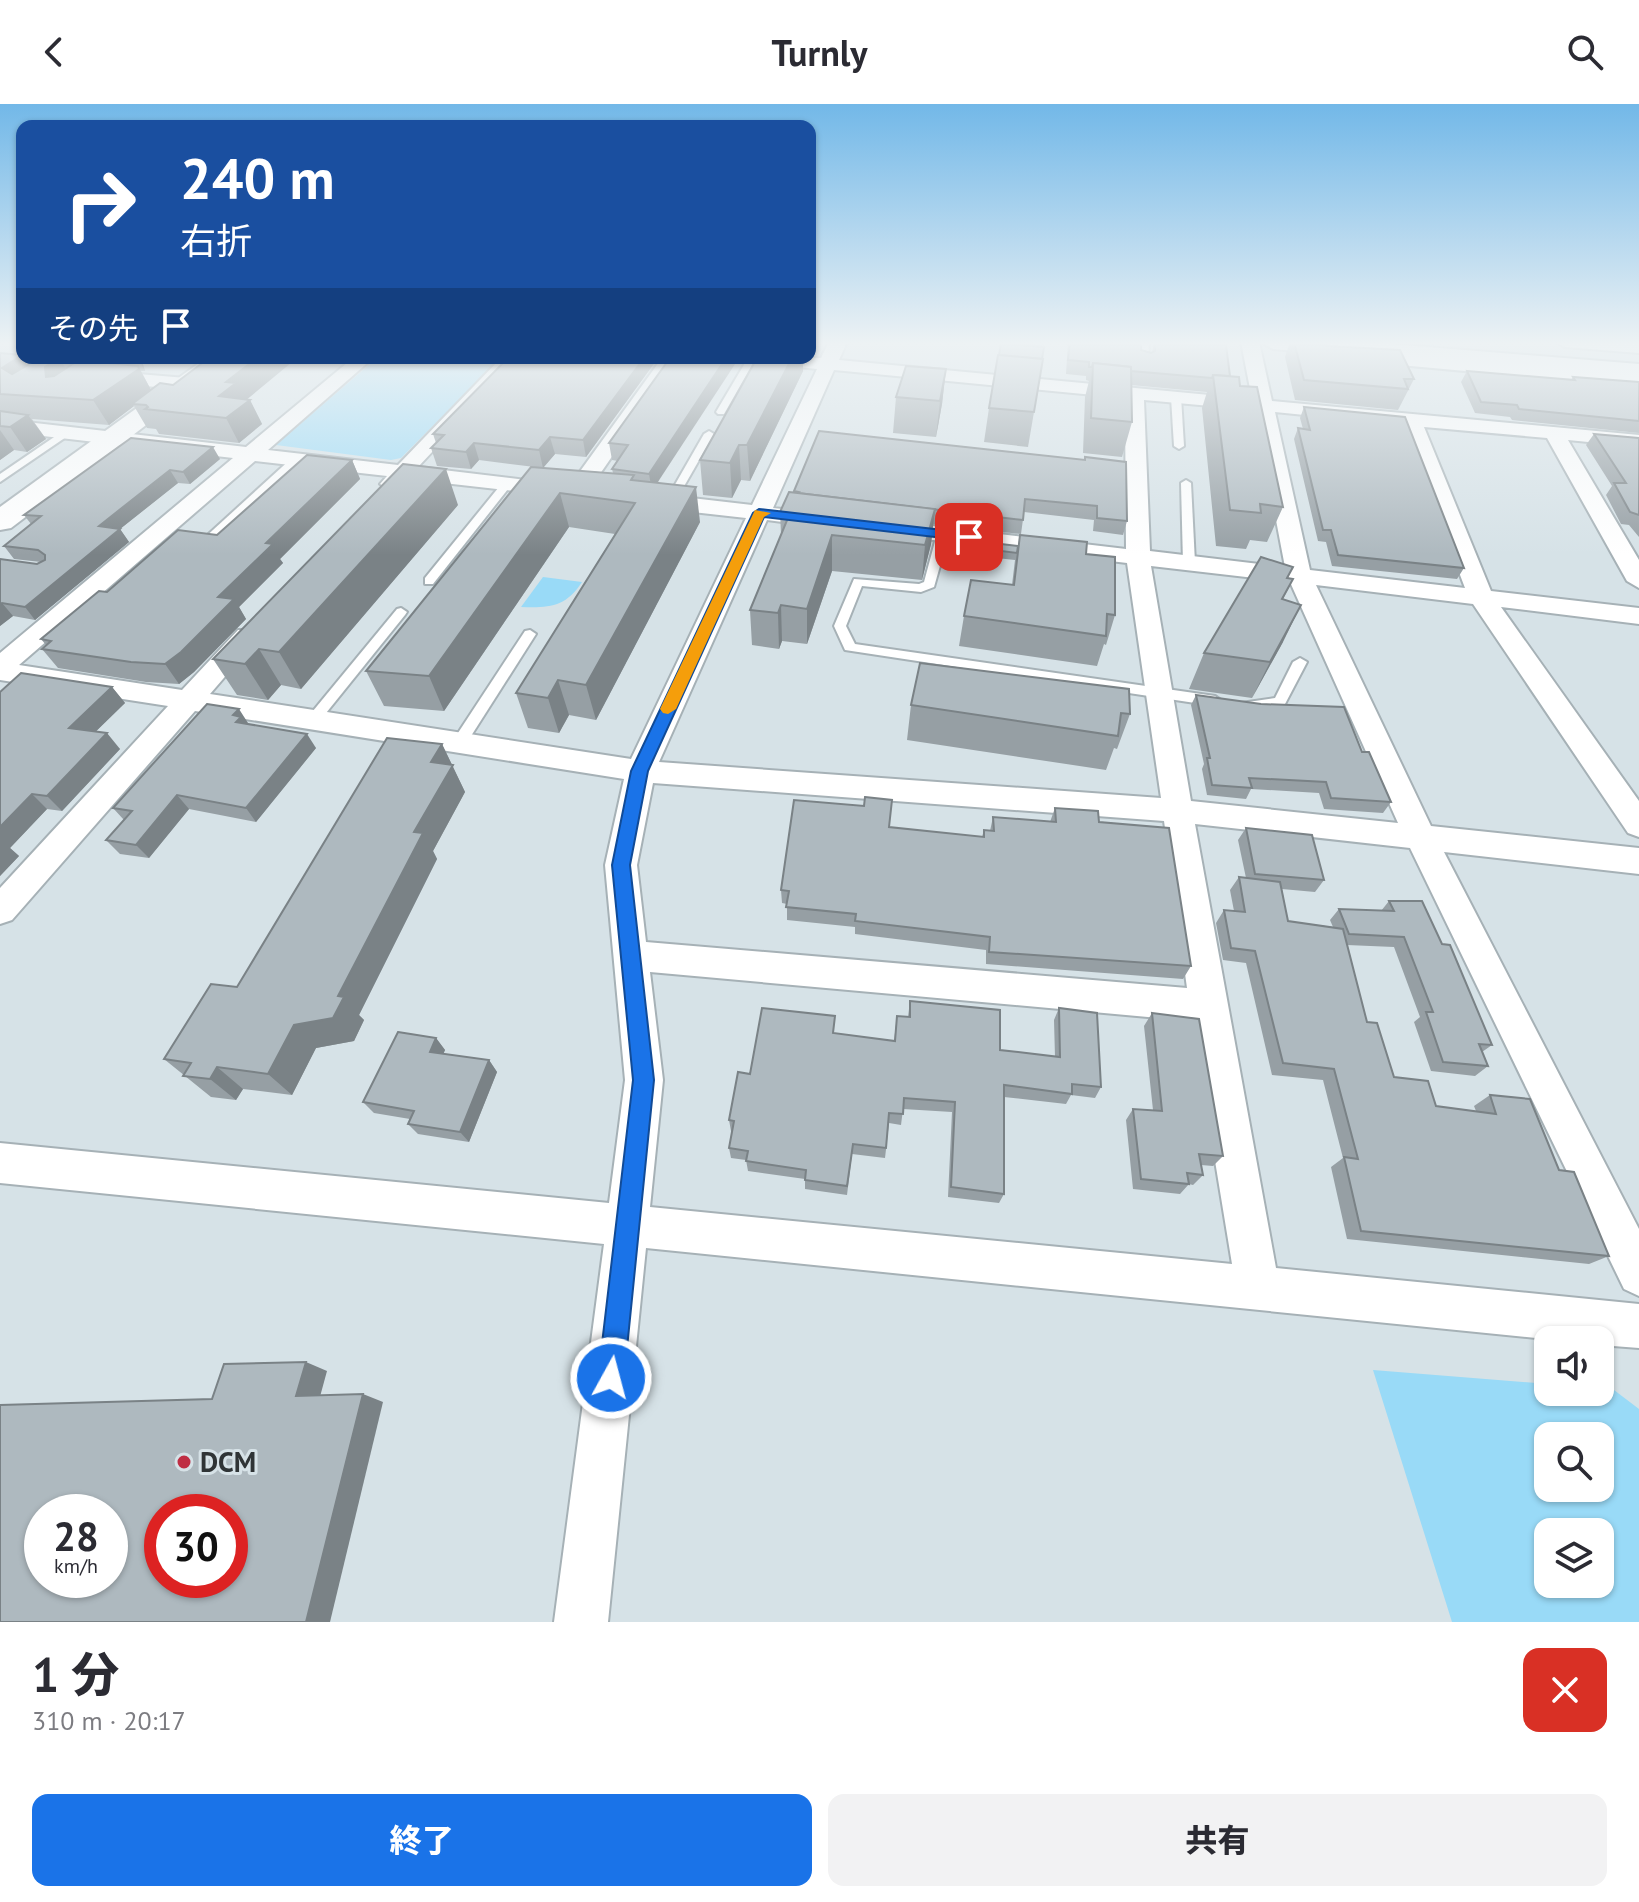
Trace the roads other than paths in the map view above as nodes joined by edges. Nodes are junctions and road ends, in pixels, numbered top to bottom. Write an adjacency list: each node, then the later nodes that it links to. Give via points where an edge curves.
1 (146, 413): 15 (street)
2 (299, 413): 18 (street)
3 (459, 413): 20 (street)
4 (632, 413): 24 (street)
5 (811, 413): 29 (street)
6 (1132, 413): 33 (street, via 1126,466)
7 (1177, 413): 17 (lane)
8 (1264, 413): 35 (street)
9 (1344, 413): 10 (street)
10 (1411, 420): 13 (street); 38 (street)
11 (0, 425): 12 (street)
12 (67, 433): 15 (street); 21 (lane)
13 (1554, 433): 16 (street); 37 (street)
14 (709, 434): 27 (lane)
15 (112, 438): 18 (street); 30 (street)
16 (1639, 441)
17 (1179, 446)
18 (251, 454): 19 (street); 44 (street)
19 (297, 459): 20 (street); 32 (lane)
20 (403, 472): 23 (street); 28 (street)
21 (0, 479)
22 (1186, 483): 34 (lane)
23 (507, 484): 24 (street); 36 (lane)
24 (576, 492): 25 (street)
25 (607, 496)
26 (639, 499): 27 (street)
27 (670, 503): 29 (street)
28 (370, 506)
29 (759, 513): 31 (street); 49 (street)
30 (0, 521)
31 (943, 534): 33 (street); 45 (lane, via 930,584 921,588 858,582 840,626 850,647)
32 (206, 542)
33 (1138, 557): 34 (street); 45 (street)
34 (1189, 563): 35 (street)
35 (1299, 575): 38 (street); 52 (street)
36 (429, 581)
37 (1639, 581)
38 (1481, 597): 40 (street); 51 (street)
39 (401, 612): 47 (lane)
40 (1639, 616)
41 (262, 620): 46 (street)
42 (530, 634): 48 (lane)
43 (1300, 662): 45 (lane, via 1280,701 1256,707)
44 (0, 669): 46 (street)
45 (1159, 693): 50 (street)
46 (186, 701): 47 (street); 54 (street)
47 (313, 720): 48 (street)
48 (459, 743): 49 (street)
49 (640, 771): 50 (street); 55 (street, via 621,865)
50 (1178, 811): 52 (street); 56 (street)
51 (1639, 825)
52 (1420, 836): 53 (street); 59 (street)
53 (1639, 861)
54 (0, 910)
55 (632, 956): 56 (street); 58 (street, via 644,1080)
56 (1208, 1006): 60 (street)
57 (0, 1163): 58 (street)
58 (629, 1225): 60 (street); 62 (street)
59 (1639, 1274)
60 (1258, 1287): 61 (street)
61 (1639, 1326)
62 (581, 1622)

